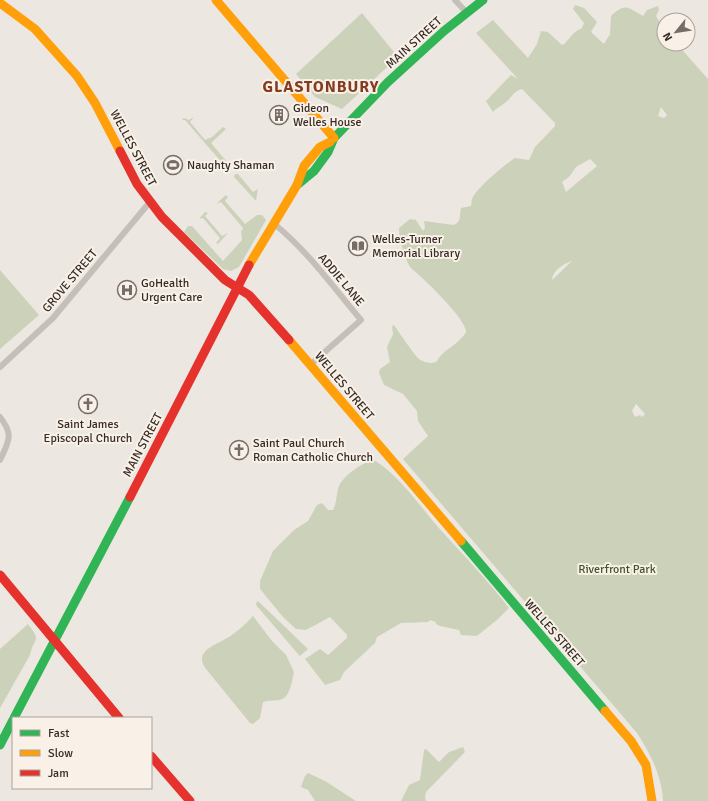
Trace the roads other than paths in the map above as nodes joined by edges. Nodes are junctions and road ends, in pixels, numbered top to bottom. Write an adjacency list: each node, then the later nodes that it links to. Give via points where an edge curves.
1 (216, 0): 6 (main road)
2 (455, 0): 5 (street)
3 (483, 0): 5 (main road, MAIN STREET)
4 (0, 3): 7 (main road, WELLES STREET, via 35,29 77,76 95,103 126,166)
5 (467, 13): 6 (main road, MAIN STREET, via 403,68)
6 (332, 140): 8 (main road, MAIN STREET, via 322,144 313,155 299,176 298,185)
7 (149, 203): 9 (main road, WELLES STREET); 11 (street, GROVE STREET, via 53,318)
8 (273, 224): 9 (main road, MAIN STREET); 10 (street, ADDIE LANE, via 306,254 361,320)
9 (236, 288): 10 (main road, WELLES STREET, via 252,298); 15 (main road, MAIN STREET, via 203,357)
10 (310, 365): 22 (main road, WELLES STREET, via 630,741 646,765)
11 (0, 366)
12 (0, 417): 13 (street, via 7,425 9,442)
13 (0, 460)
14 (0, 574): 15 (main road)
15 (54, 641): 16 (main road, MAIN STREET); 17 (main road)
16 (15, 717)
17 (118, 717)
18 (12, 723): 19 (main road, MAIN STREET)
19 (0, 745)
20 (152, 757): 21 (main road)
21 (190, 801)
22 (652, 801)

